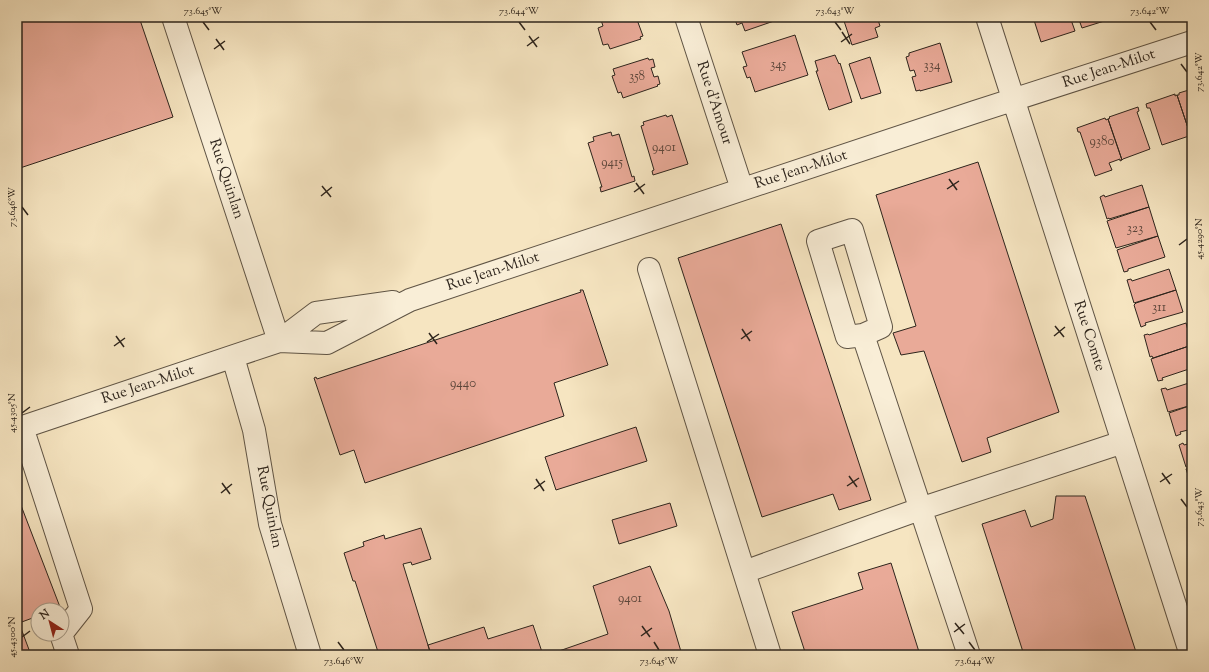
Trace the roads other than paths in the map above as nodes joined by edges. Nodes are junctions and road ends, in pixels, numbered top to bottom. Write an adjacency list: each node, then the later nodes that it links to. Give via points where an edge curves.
1 (173, 17): 10 (street, Rue Quinlan)
2 (686, 17): 6 (street, Rue d'Amour)
3 (987, 17): 5 (street, Rue Comte)
4 (1192, 42): 5 (street, Rue Jean-Milot)
5 (1013, 100): 6 (street, Rue Jean-Milot); 13 (street, Rue Comte)
6 (742, 189): 8 (street, Rue Jean-Milot)
7 (649, 268): 15 (street)
8 (410, 300): 10 (street, Rue Jean-Milot, via 316,313); 10 (street, Rue Jean-Milot, via 327,343)
9 (863, 335): 14 (street)
10 (279, 341): 11 (street, Rue Jean-Milot)
11 (233, 357): 12 (street, Rue Jean-Milot); 19 (street, Rue Quinlan, via 254,430 270,524)
12 (20, 428): 16 (street, via 81,610)
13 (1123, 442): 14 (street); 22 (street, Rue Comte)
14 (920, 509): 15 (street); 21 (street)
15 (744, 572): 20 (street)
16 (70, 624)
17 (64, 642): 18 (street)
18 (68, 655)
19 (310, 655)
20 (770, 655)
21 (968, 655)
22 (1191, 655)

